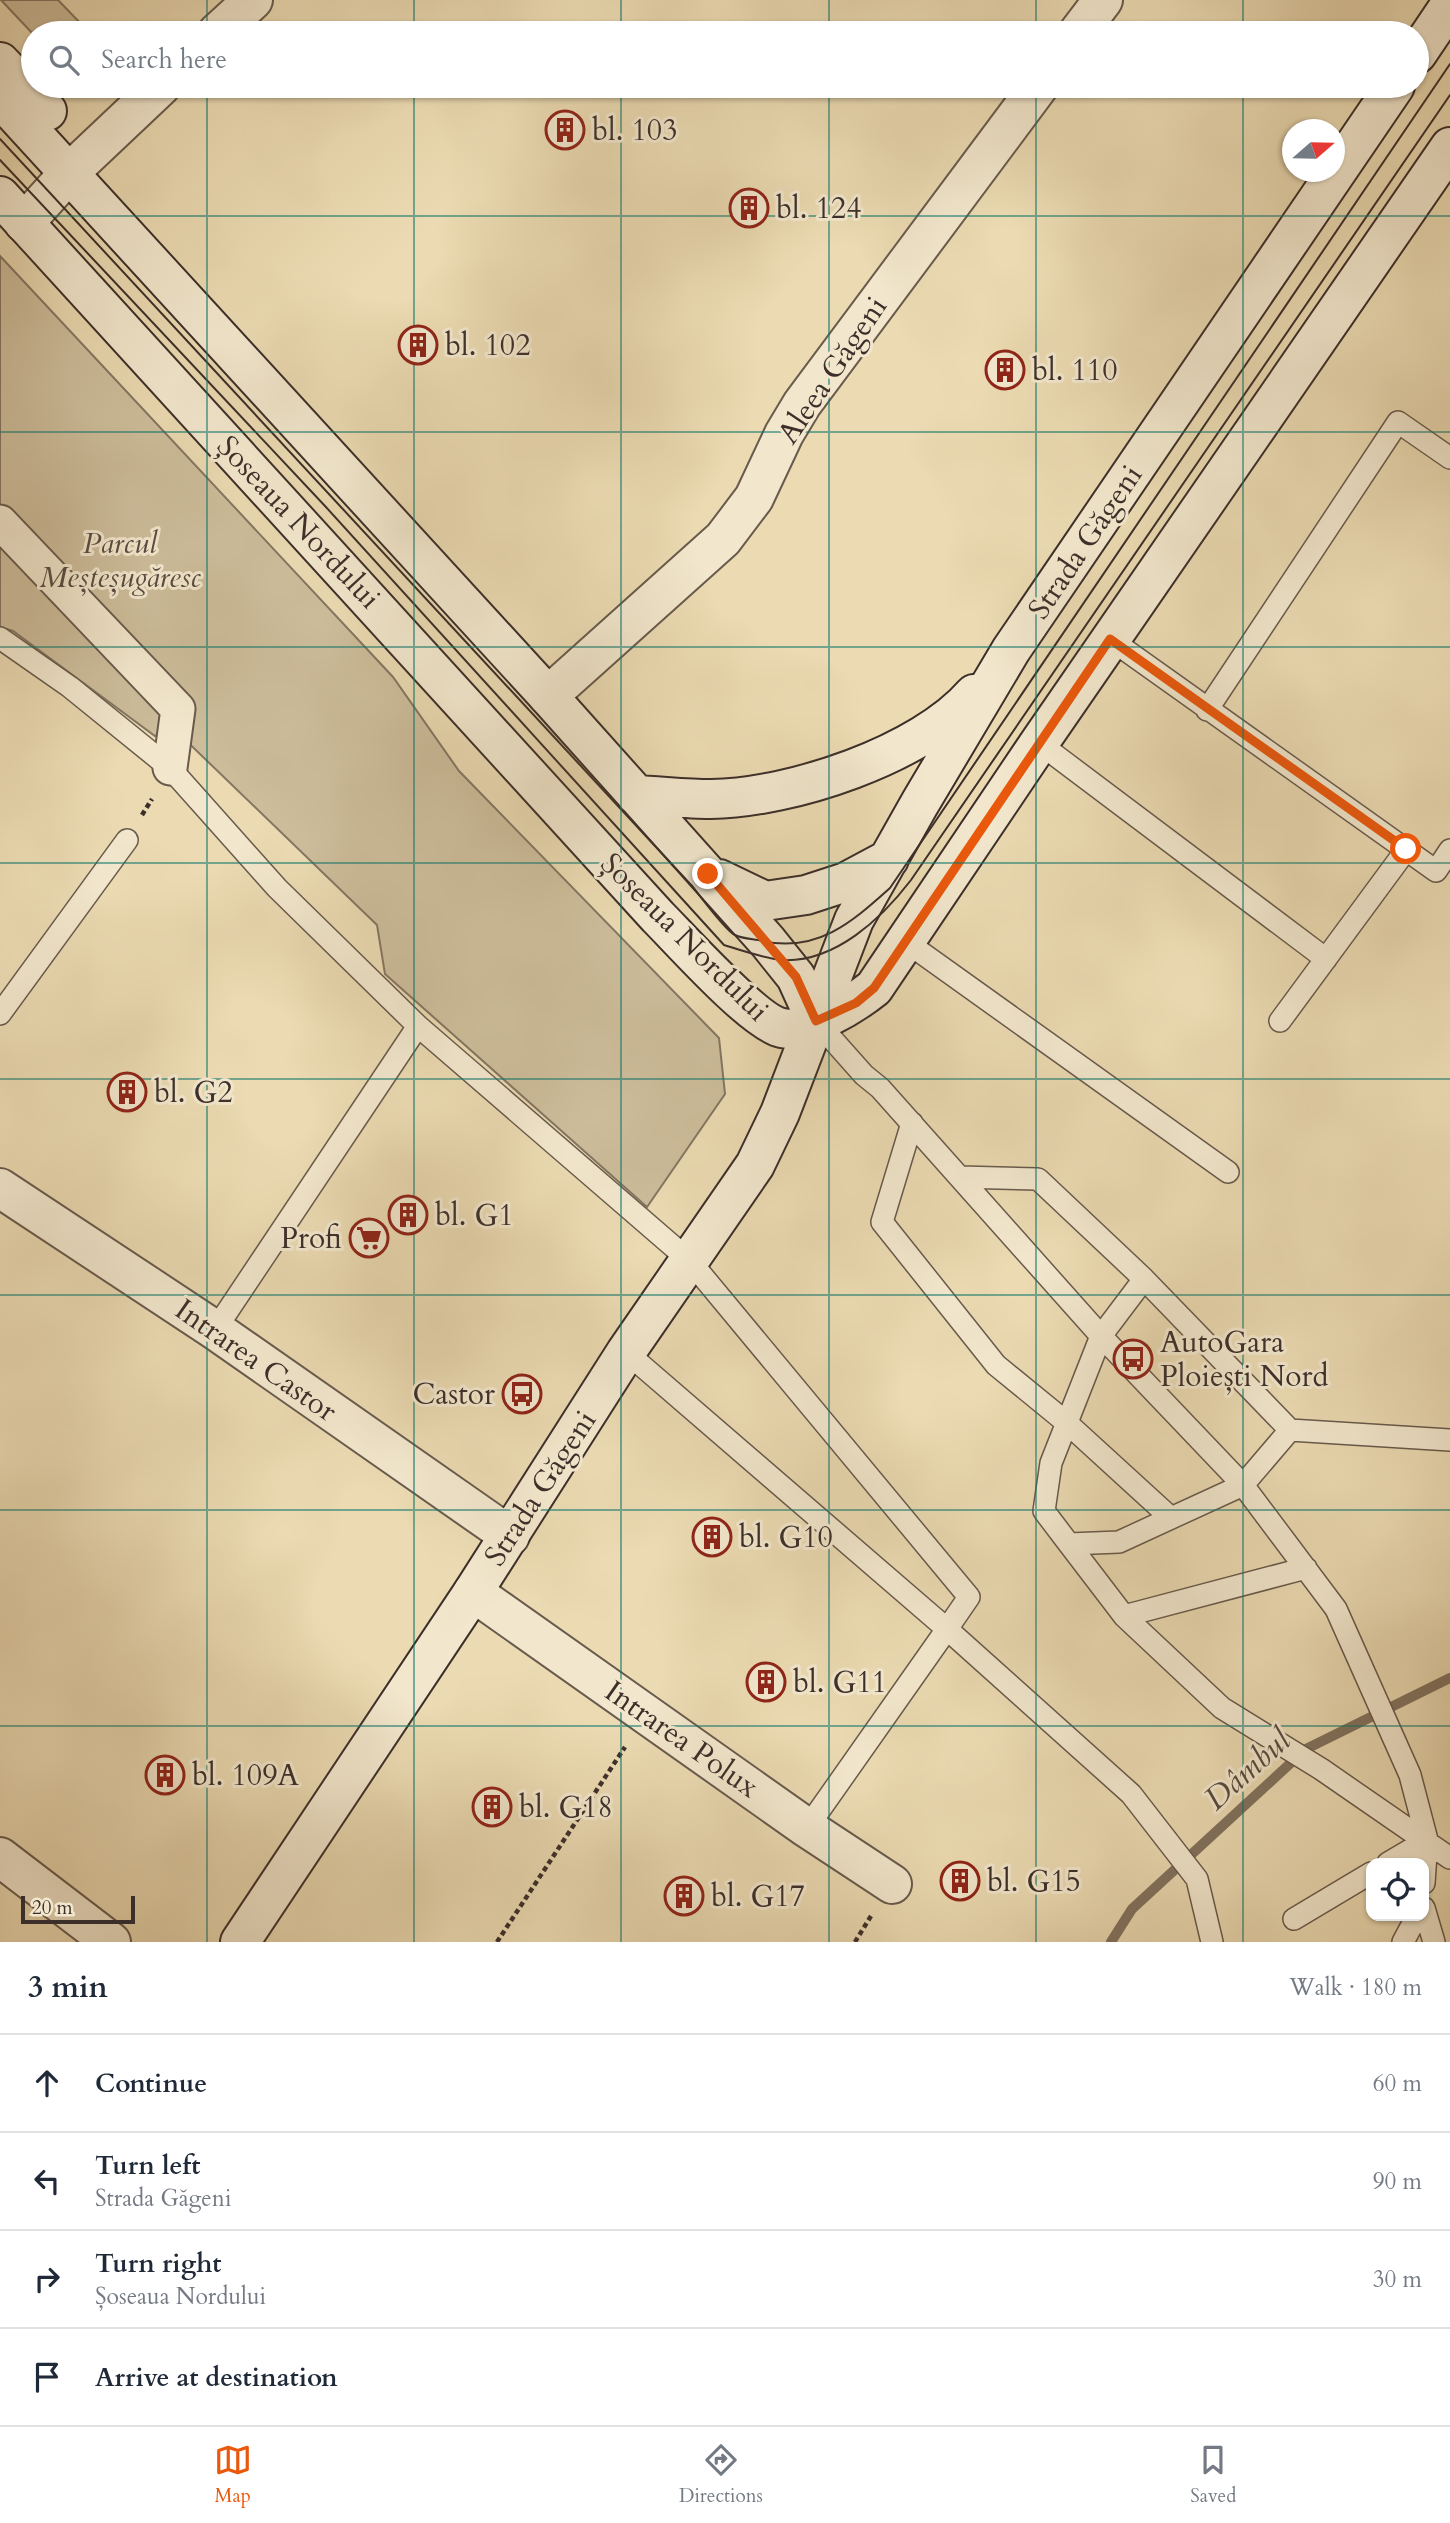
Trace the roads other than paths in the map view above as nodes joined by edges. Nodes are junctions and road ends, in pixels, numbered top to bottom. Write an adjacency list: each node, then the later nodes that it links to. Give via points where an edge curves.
1 (253, 0): 4 (main road)
2 (1102, 0): 5 (main road)
3 (1450, 5): 6 (main road)
4 (230, 21)
5 (1087, 21)
6 (1429, 36)
7 (0, 62): 8 (main road)
8 (21, 84)
9 (0, 98): 15 (main road, Șoseaua Nordului)
10 (35, 98): 15 (main road, via 65,129)
11 (148, 98): 15 (main road)
12 (1030, 98): 22 (main road, Aleea Găgeni, via 802,404 754,498 723,539)
13 (1387, 98): 21 (main road, Strada Găgeni)
14 (1450, 147): 20 (main road)
15 (70, 172): 16 (main road); 22 (main road, Șoseaua Nordului)
16 (12, 210): 35 (main road, Șoseaua Nordului, via 658,916 743,1003 779,1028 793,1029)
17 (1450, 458): 23 (lane, via 1398,422)
18 (0, 522): 25 (street, via 178,709)
19 (0, 638): 25 (lane, via 70,687)
20 (1110, 639): 23 (lane); 24 (main road)
21 (1012, 650): 26 (main road, via 961,709 869,763 759,794 712,799); 30 (main road, Strada Găgeni)
22 (548, 696): 26 (main road, Șoseaua Nordului)
23 (1207, 710): 28 (lane)
24 (1039, 743): 32 (main road); 33 (lane)
25 (170, 768): 37 (lane, via 277,888)
26 (636, 795): 31 (main road, Șoseaua Nordului)
27 (127, 840): 34 (lane)
28 (1406, 849): 29 (lane, via 1436,871); 33 (lane)
29 (1450, 850)
30 (889, 859): 31 (main road, via 846,882 806,895 765,901); 35 (main road, Strada Găgeni, via 854,920)
31 (708, 874): 35 (main road, Șoseaua Nordului, via 796,977)
32 (905, 941): 35 (main road, via 874,988 856,1003); 39 (lane)
33 (1326, 959): 36 (lane)
34 (0, 1014)
35 (816, 1021): 38 (lane); 42 (main road, Strada Găgeni, via 755,1165)
36 (1280, 1021)
37 (418, 1026): 42 (lane); 44 (lane)
38 (912, 1123): 40 (lane); 47 (lane, via 883,1223 996,1365)
39 (1228, 1172)
40 (960, 1177): 43 (lane, via 1038,1179); 45 (lane)
41 (0, 1188): 44 (main road, Intrarea Castor)
42 (690, 1261): 46 (main road, Strada Găgeni); 57 (lane, via 969,1597)
43 (1144, 1279): 45 (lane); 48 (lane)
44 (215, 1330): 52 (main road, Intrarea Castor)
45 (1101, 1336): 47 (lane); 50 (lane)
46 (626, 1352): 52 (main road, Strada Găgeni); 57 (lane)
47 (1067, 1423): 51 (lane); 53 (lane, via 1051,1463 1044,1511)
48 (1290, 1430): 49 (lane); 50 (lane)
49 (1450, 1440)
50 (1243, 1485): 51 (lane); 54 (lane)
51 (1171, 1518): 53 (lane, via 1119,1542)
52 (510, 1536): 55 (main road, Strada Găgeni)
53 (1069, 1544): 56 (lane)
54 (1306, 1568): 56 (lane); 59 (lane, via 1336,1609 1410,1775)
55 (473, 1592): 58 (main road, Intrarea Polux); 70 (main road, Strada Găgeni)
56 (1124, 1616): 59 (lane, via 1222,1709)
57 (947, 1629): 58 (lane); 71 (lane, via 1131,1794 1198,1879)
58 (807, 1828): 65 (main road, Intrarea Polux)
59 (1427, 1840): 61 (lane); 62 (lane); 63 (lane)
60 (0, 1857): 69 (main road)
61 (1396, 1858)
62 (1426, 1858)
63 (1450, 1858)
64 (1366, 1876): 66 (lane)
65 (892, 1884)
66 (1294, 1919)
67 (1414, 1921): 72 (lane)
68 (1428, 1921): 73 (lane)
69 (111, 1942)
70 (240, 1942)
71 (1212, 1942)
72 (1404, 1942)
73 (1434, 1942)

